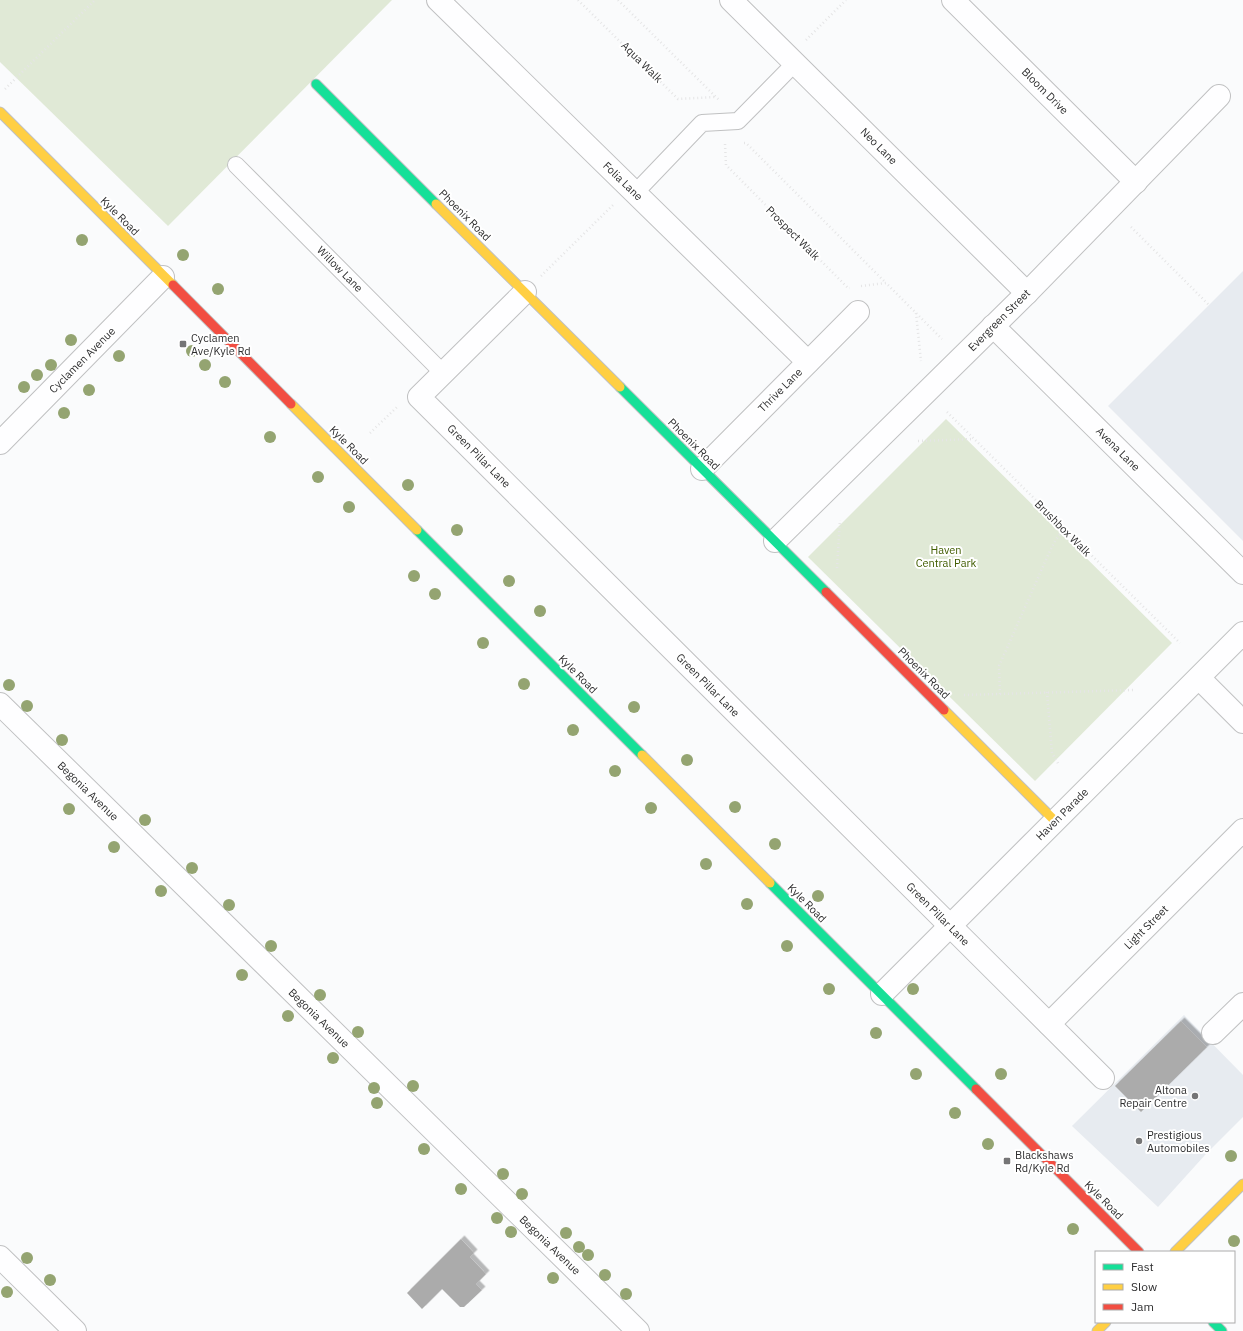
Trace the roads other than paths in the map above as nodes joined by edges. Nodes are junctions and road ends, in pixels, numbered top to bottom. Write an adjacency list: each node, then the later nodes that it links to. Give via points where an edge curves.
1 (438, 0): 10 (street, Folia Lane)
2 (731, 0): 4 (street, Neo Lane)
3 (953, 0): 9 (street, Bloom Drive)
4 (792, 60): 10 (lane, via 738,121 702,123); 13 (street, Neo Lane)
5 (316, 84): 12 (street, Phoenix Road)
6 (1219, 96): 9 (street, Evergreen Street)
7 (0, 112): 11 (street, Kyle Road)
8 (236, 166): 17 (lane, Willow Lane)
9 (1136, 182): 13 (street, Evergreen Street)
10 (633, 190): 16 (street, Folia Lane)
11 (163, 277): 18 (street, Cyclamen Avenue); 29 (street, Kyle Road)
12 (525, 292): 17 (street); 19 (street, Phoenix Road)
13 (1027, 293): 15 (street, Evergreen Street)
14 (858, 312): 16 (street, Thrive Lane)
15 (993, 326): 20 (street, Evergreen Street); 21 (street, Avena Lane)
16 (808, 362): 19 (street, Thrive Lane)
17 (443, 373): 28 (street, Green Pillar Lane, via 419,396)
18 (0, 443)
19 (702, 469): 20 (street, Phoenix Road)
20 (775, 541): 26 (street, Phoenix Road)
21 (1243, 573)
22 (1243, 633): 23 (street, Haven Parade)
23 (1199, 678): 25 (street); 26 (street, Haven Parade)
24 (0, 704): 41 (street, Begonia Avenue)
25 (1243, 722)
26 (1055, 821): 28 (street, Haven Parade)
27 (1243, 830): 31 (street, Light Street)
28 (950, 926): 29 (street, Haven Parade); 31 (street, Green Pillar Lane)
29 (882, 994): 35 (street, Kyle Road)
30 (1243, 1004): 32 (street)
31 (1049, 1024): 33 (street, Green Pillar Lane)
32 (1213, 1033)
33 (1103, 1078)
34 (1243, 1184): 36 (street)
35 (1138, 1251)
36 (1176, 1251)
37 (0, 1257): 40 (street)
38 (1105, 1323): 42 (street)
39 (1214, 1323): 43 (street)
40 (75, 1331)
41 (638, 1331)
42 (1097, 1331)
43 (1222, 1331)

